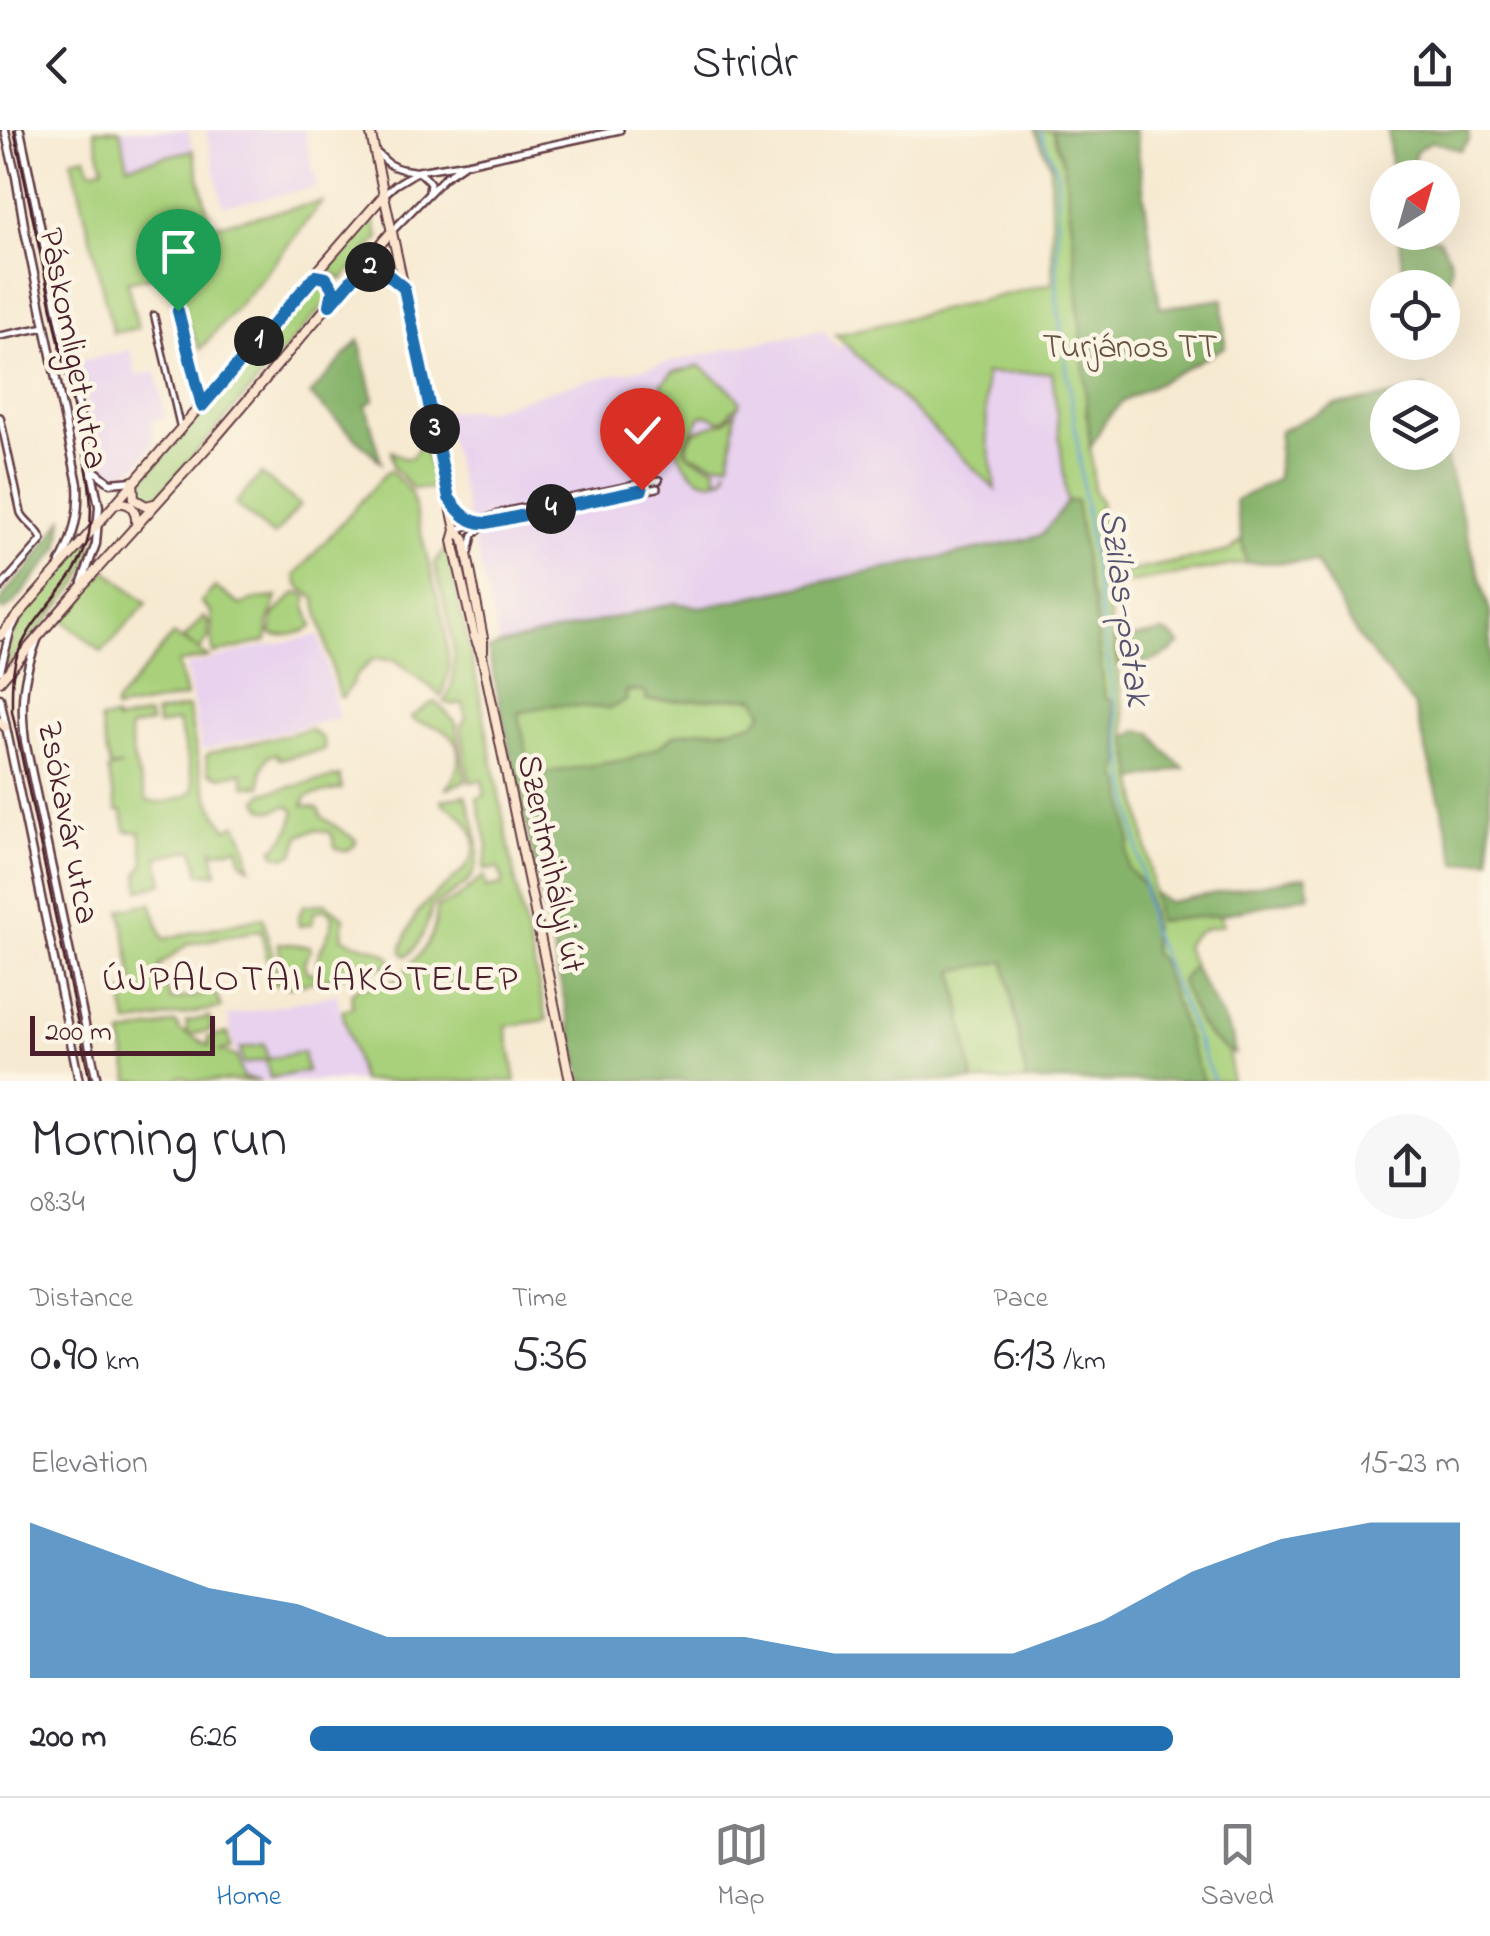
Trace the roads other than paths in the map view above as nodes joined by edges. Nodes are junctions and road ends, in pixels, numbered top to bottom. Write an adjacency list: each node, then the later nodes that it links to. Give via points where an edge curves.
1 (5, 130): 20 (street, Páskomliget utca)
2 (20, 130): 19 (street, Páskomliget utca)
3 (370, 130): 5 (main road, Szentmihályi út)
4 (620, 130): 6 (street)
5 (375, 152): 7 (street, via 391,165); 9 (main road, Szentmihályi út)
6 (467, 163): 7 (street); 8 (street)
7 (418, 170): 8 (street, via 430,182); 9 (street)
8 (429, 192): 11 (street)
9 (384, 195): 10 (main road, Szentmihályi út); 14 (main road)
10 (388, 213): 11 (street); 12 (main road, Szentmihályi út)
11 (403, 218): 12 (street)
12 (392, 231): 13 (main road); 15 (main road, Szentmihályi út)
13 (362, 268): 15 (main road, via 382,270); 16 (main road)
14 (315, 276): 16 (main road, via 333,289); 22 (main road)
15 (404, 288): 27 (main road, Szentmihályi út)
16 (330, 305): 28 (main road)
17 (178, 311): 22 (street)
18 (154, 315): 24 (street)
19 (61, 323): 20 (street); 25 (street, Páskomliget utca)
20 (45, 328): 21 (street); 36 (street, Páskomliget utca, via 78,494 69,545)
21 (0, 336)
22 (202, 406): 24 (main road)
23 (0, 417): 37 (street, via 21,513 42,540)
24 (181, 430): 26 (main road)
25 (93, 469): 26 (street, Páskomliget utca, via 110,484); 30 (street, Páskomliget utca)
26 (134, 481): 28 (main road, via 137,501); 29 (main road)
27 (449, 498): 32 (street); 34 (main road, Szentmihályi út)
28 (158, 502): 33 (main road)
29 (114, 504): 30 (main road); 33 (main road, via 134,508)
30 (100, 522): 36 (main road); 38 (street, Páskomliget utca)
31 (487, 523): 32 (street); 32 (street, via 658,484 508,511); 35 (street, via 473,536)
32 (476, 524): 34 (street)
33 (136, 528): 38 (main road)
34 (456, 530): 35 (main road, Szentmihályi út); 42 (main road, Szentmihályi út, via 453,541)
35 (468, 558): 42 (main road, Szentmihályi út)
36 (54, 573): 39 (main road)
37 (0, 588)
38 (80, 588): 41 (main road)
39 (19, 614): 40 (main road); 43 (street)
40 (2, 629)
41 (40, 634): 44 (main road); 47 (street, Zsókavár utca, via 25,674 22,712)
42 (482, 655): 51 (main road, Szentmihályi út)
43 (0, 671)
44 (0, 680)
45 (0, 698): 46 (street, Zsókavár utca)
46 (3, 725): 48 (street, Zsókavár utca)
47 (62, 914): 48 (street); 50 (street, Zsókavár utca)
48 (46, 917): 49 (street, Zsókavár utca)
49 (79, 1081)
50 (97, 1081)
51 (570, 1081)

